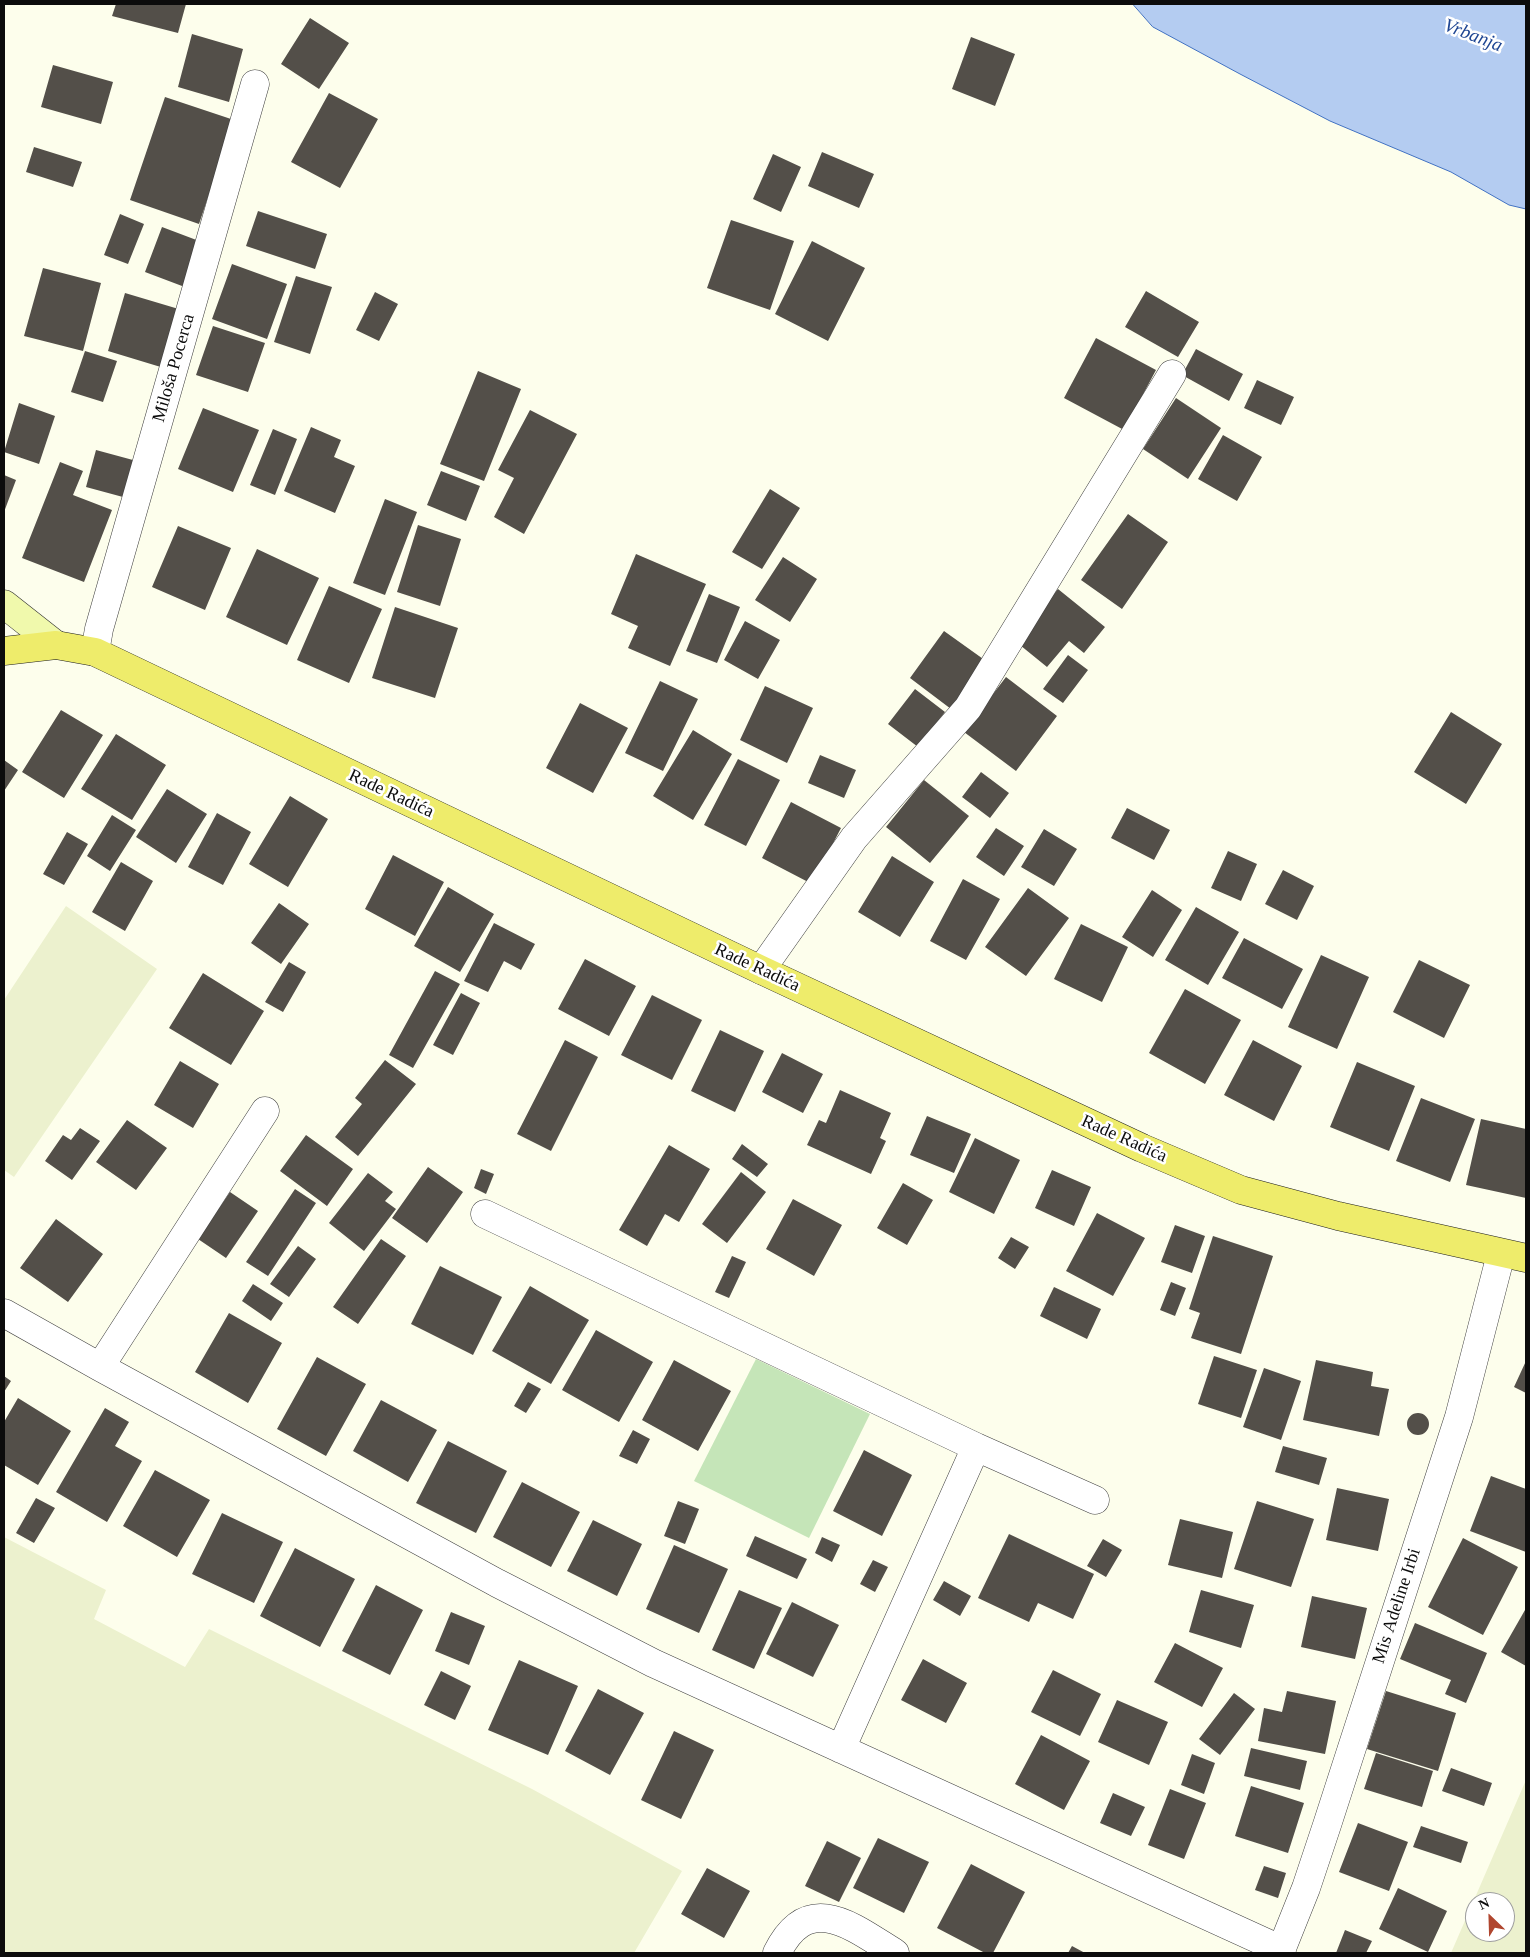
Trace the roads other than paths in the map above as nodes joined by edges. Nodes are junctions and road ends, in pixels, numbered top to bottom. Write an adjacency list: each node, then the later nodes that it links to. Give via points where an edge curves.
1 (255, 84): 6 (street, Miloša Pocerca)
2 (1172, 374): 7 (street, via 968,708 854,838)
3 (4, 604): 4 (street)
4 (56, 645): 5 (main road, Rade Radića); 6 (main road, Rade Radića)
5 (4, 651)
6 (95, 652): 7 (main road, Rade Radića)
7 (761, 970): 10 (main road, Rade Radića, via 1142,1148 1241,1190)
8 (265, 1111): 12 (street)
9 (485, 1214): 13 (street)
10 (1514, 1256): 16 (street, Mis Adeline Irbi, via 1306,1888)
11 (4, 1312): 12 (street)
12 (100, 1367): 15 (street, via 497,1583 653,1663)
13 (976, 1447): 14 (street); 15 (street)
14 (1095, 1500)
15 (841, 1749): 16 (street)
16 (1281, 1952)
17 (777, 1953): 18 (street, via 785,1937 796,1926 826,1917 845,1923)
18 (895, 1953)

